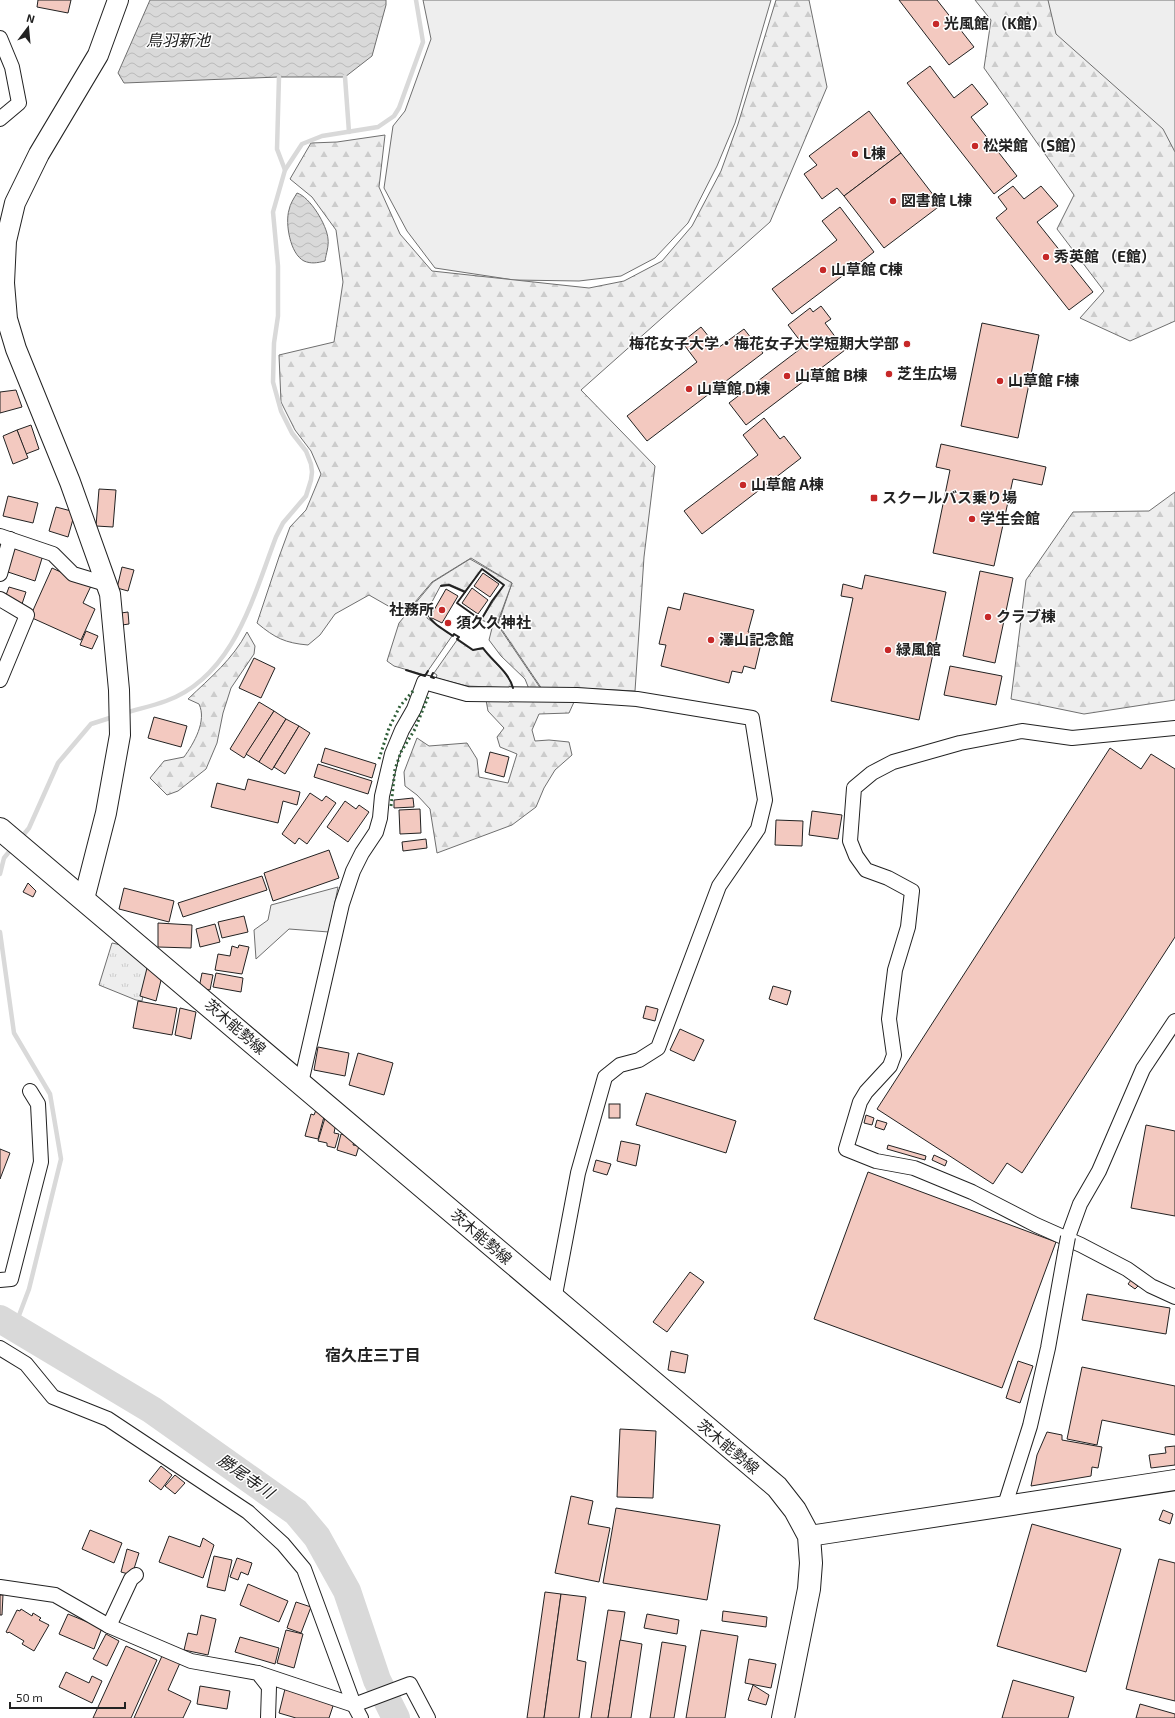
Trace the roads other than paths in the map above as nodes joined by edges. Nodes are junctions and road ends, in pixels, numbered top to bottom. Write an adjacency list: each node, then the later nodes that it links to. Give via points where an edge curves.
1 (118, 0): 4 (street, via 98,55 38,154 15,203)
2 (0, 38): 3 (street, via 12,67 18,103)
3 (0, 119)
4 (2, 239): 7 (street, via 7,319 16,349 70,482)
5 (5, 538): 6 (street); 7 (street, via 53,554 73,574)
6 (0, 574)
7 (106, 584): 12 (street, via 110,594 119,690 120,735 106,813)
8 (0, 599): 9 (street, via 27,615)
9 (0, 680)
10 (1175, 728): 17 (street, via 1072,738 1022,731 960,743 893,762 872,773 854,788 850,842 856,856 866,870 912,891 908,927 895,970 889,1019 894,1055 890,1066 860,1102 846,1149 876,1161 914,1168 972,1192 1081,1245)
11 (12, 839): 12 (main road, 茨木能勢線)
12 (84, 899): 14 (main road, 茨木能勢線)
13 (1175, 1021): 21 (street, bridge, via 1143,1069 1099,1171 1080,1204 1068,1237 1048,1348 1030,1426)
14 (301, 1084): 18 (main road, 茨木能勢線); 18 (street, via 342,904 353,871 376,832 392,754 424,682 467,694 577,695 637,700 752,718 765,800 758,829 719,886 658,1048 639,1060 620,1065 605,1077 578,1173)
15 (30, 1091): 16 (street, via 38,1104 41,1162 11,1279)
16 (0, 1280)
17 (1175, 1297)
18 (554, 1300): 22 (main road, 茨木能勢線, via 777,1488 795,1510)
19 (0, 1348): 27 (street, via 26,1364 53,1397 108,1419 248,1512 283,1544 304,1569)
20 (1175, 1480): 21 (street)
21 (1004, 1505): 22 (street)
22 (809, 1536): 31 (main road, 茨木能勢線, via 809,1589)
23 (136, 1575): 25 (street, via 131,1579)
24 (0, 1587): 25 (street, via 55,1595)
25 (109, 1626): 26 (street, via 190,1661)
26 (258, 1673): 27 (street); 28 (street, via 269,1687)
27 (354, 1705): 29 (street); 30 (street, via 410,1684)
28 (268, 1718)
29 (361, 1718)
30 (428, 1718)
31 (783, 1718)

